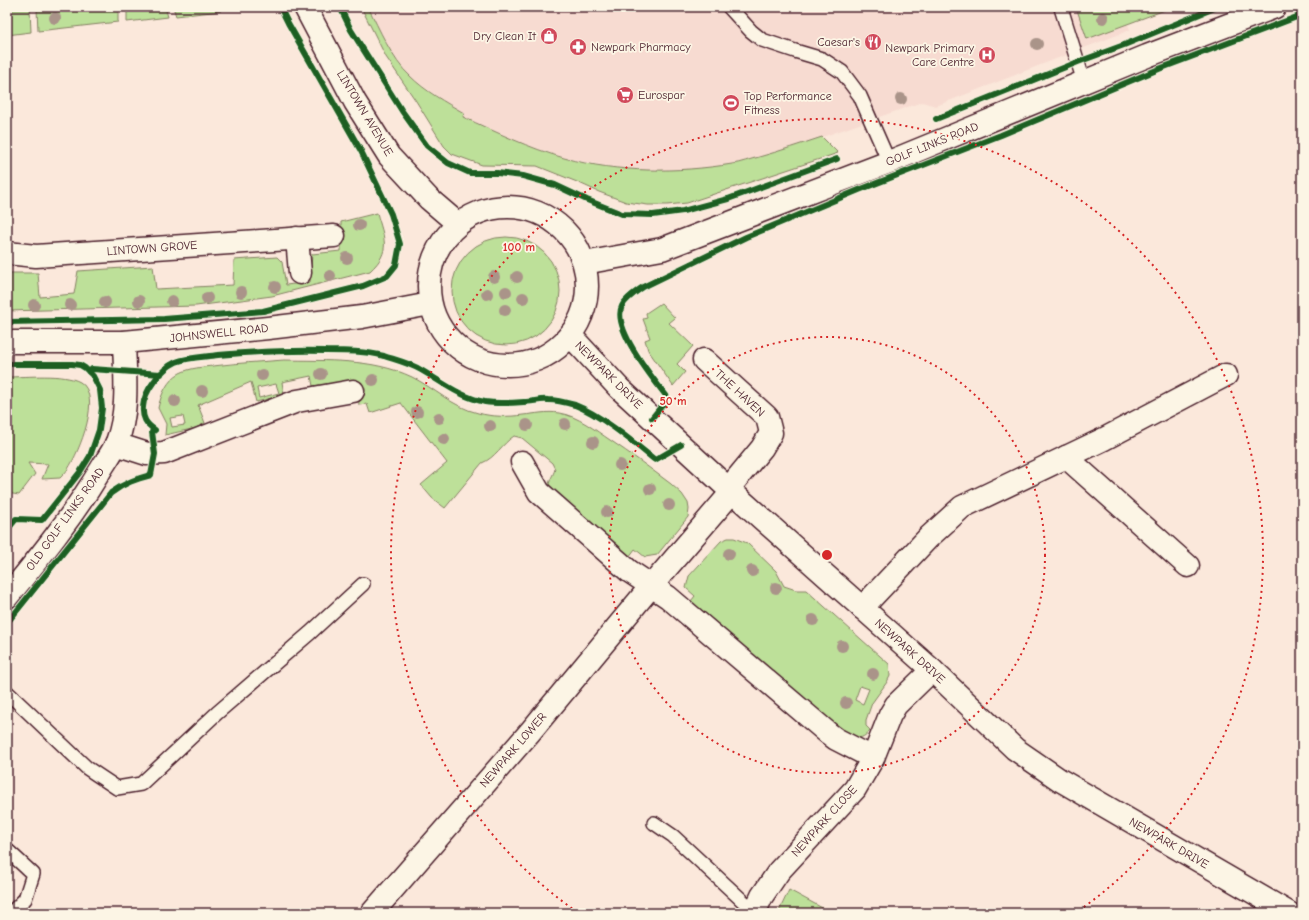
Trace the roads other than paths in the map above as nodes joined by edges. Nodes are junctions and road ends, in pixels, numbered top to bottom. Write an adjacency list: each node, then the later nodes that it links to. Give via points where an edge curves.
1 (305, 7): 7 (street, LINTOWN AVENUE, via 355,102 389,156 429,199)
2 (729, 7): 6 (lane, via 762,40 822,59 842,72 860,96)
3 (1275, 7): 5 (street, GOLF LINKS ROAD)
4 (1061, 8): 5 (lane)
5 (1084, 82): 6 (street, GOLF LINKS ROAD)
6 (889, 162): 11 (street, GOLF LINKS ROAD, via 662,249)
7 (457, 224): 11 (street, via 491,207 523,207 548,217 572,239); 13 (street, via 436,250 429,273)
8 (334, 236): 9 (street, LINTOWN GROVE)
9 (297, 238): 10 (street, LINTOWN GROVE, via 36,256); 12 (street)
10 (7, 253)
11 (584, 263): 14 (street, via 587,289 582,315)
12 (300, 273)
13 (430, 304): 14 (street, via 444,333 464,352 484,362 517,365 546,356); 16 (street, JOHNSWELL ROAD, via 362,317)
14 (570, 335): 23 (street, NEWPARK DRIVE, via 619,388)
15 (7, 342): 16 (street, JOHNSWELL ROAD)
16 (124, 342): 20 (street, OLD GOLF LINKS ROAD, via 125,405)
17 (704, 360): 23 (street, THE HAVEN, via 767,417 771,433)
18 (1226, 375): 21 (street)
19 (353, 391): 20 (street, via 296,401 164,453 147,454)
20 (116, 444): 27 (street, OLD GOLF LINKS ROAD, via 87,492)
21 (1066, 457): 24 (street); 28 (street, via 962,507 929,537)
22 (522, 462): 26 (street, via 539,492 629,572)
23 (730, 490): 26 (street, NEWPARK LOWER); 28 (street, NEWPARK DRIVE)
24 (1188, 566)
25 (363, 584): 30 (lane, via 141,784 117,788 87,768)
26 (652, 585): 31 (street, via 828,733); 36 (street, NEWPARK LOWER, via 530,732)
27 (7, 597)
28 (862, 608): 29 (street, NEWPARK DRIVE)
29 (932, 670): 31 (street, NEWPARK CLOSE, via 896,706); 37 (street, NEWPARK DRIVE, via 1016,749 1060,780)
30 (7, 692)
31 (873, 758): 34 (street, NEWPARK CLOSE, via 855,789 779,871)
32 (654, 823): 34 (lane, via 673,836)
33 (7, 850): 35 (lane, via 32,874 25,899)
34 (755, 911)
35 (11, 913)
36 (372, 913)
37 (1289, 913)

